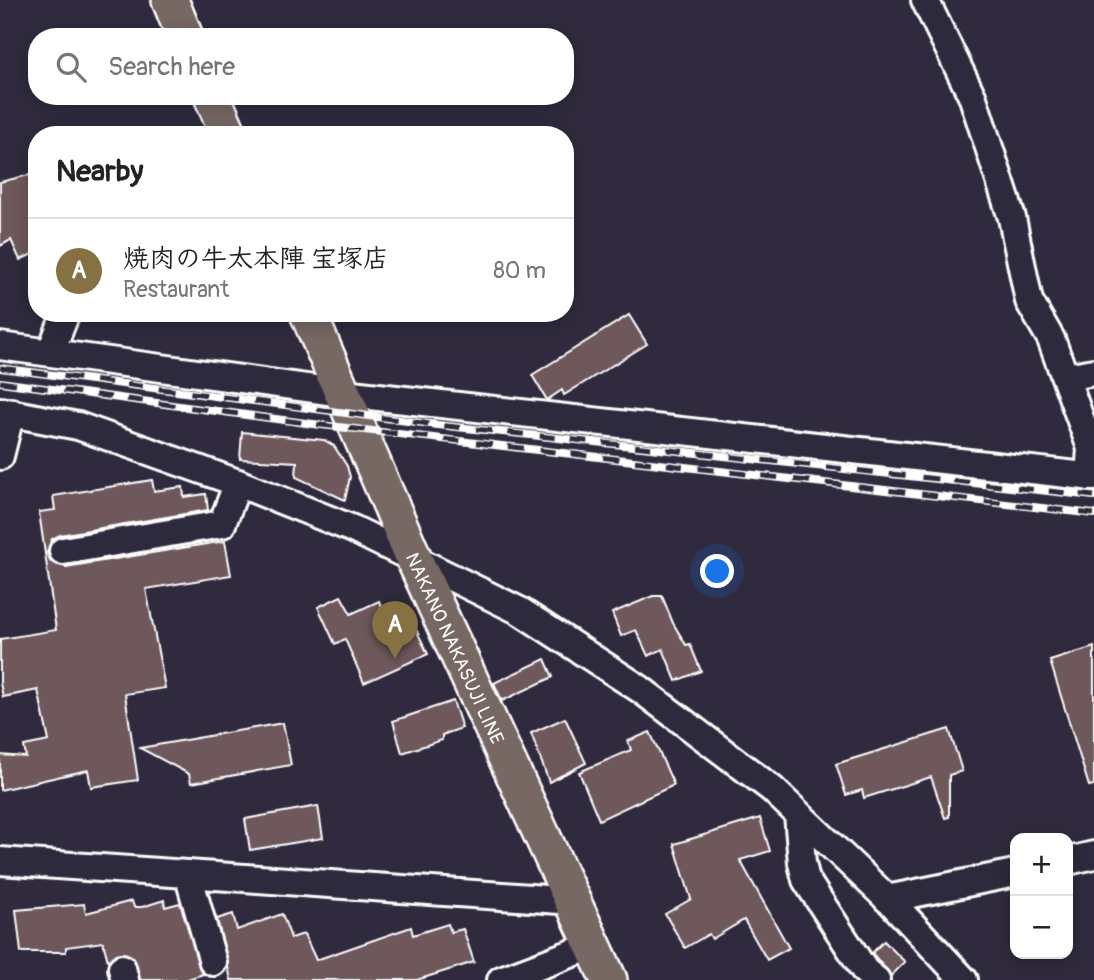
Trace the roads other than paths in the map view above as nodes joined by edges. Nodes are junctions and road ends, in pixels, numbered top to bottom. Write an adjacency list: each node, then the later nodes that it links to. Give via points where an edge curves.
1 (170, 0): 3 (main road)
2 (925, 0): 11 (street, via 973,98 1012,218 1029,301)
3 (182, 28)
4 (216, 105): 5 (main road)
5 (225, 126)
6 (62, 322): 9 (street)
7 (312, 322): 12 (main road, NAKANO NAKASUJI LINE)
8 (0, 346): 9 (street)
9 (51, 351): 12 (street)
10 (1094, 372): 11 (street)
11 (1066, 377): 15 (street, via 1091,448)
12 (344, 393): 15 (street); 18 (main road, NAKANO NAKASUJI LINE)
13 (5, 411): 14 (street); 16 (street, via 78,426)
14 (0, 456)
15 (1092, 477)
16 (238, 483): 17 (street, via 222,524); 18 (street, via 353,529)
17 (63, 551)
18 (415, 561): 19 (street, via 520,611 629,682 772,789); 26 (main road, NAKANO NAKASUJI LINE)
19 (798, 814): 25 (street); 31 (street, via 807,880 865,971)
20 (1094, 855): 22 (street)
21 (0, 860): 23 (street)
22 (1073, 860)
23 (188, 874): 26 (street); 28 (street)
24 (1010, 874): 25 (street)
25 (887, 899): 32 (street)
26 (574, 901): 27 (main road, NAKANO NAKASUJI LINE)
27 (594, 945): 29 (street); 30 (main road, NAKANO NAKASUJI LINE)
28 (213, 961)
29 (501, 980)
30 (609, 980)
31 (876, 980)
32 (964, 980)

